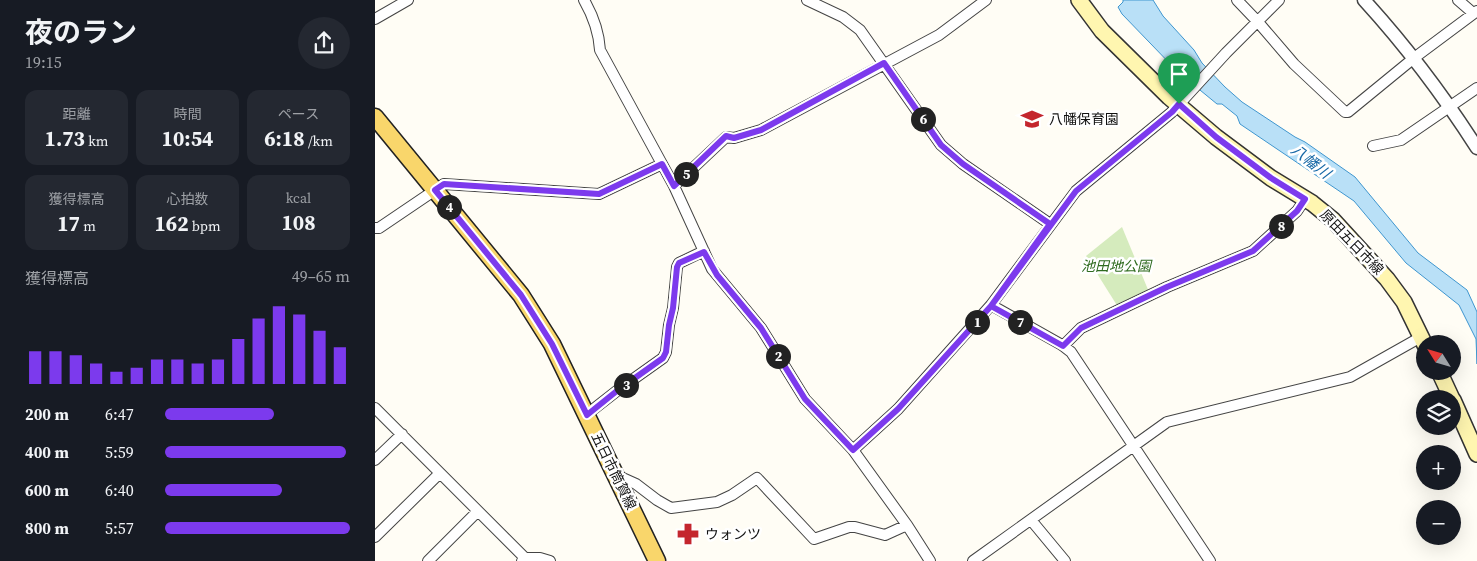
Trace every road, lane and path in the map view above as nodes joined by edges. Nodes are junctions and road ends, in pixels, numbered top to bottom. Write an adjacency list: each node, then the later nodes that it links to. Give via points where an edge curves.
1 (408, 0): 11 (street)
2 (584, 0): 21 (street, via 600,50)
3 (807, 0): 14 (street, via 855,25)
4 (986, 0): 14 (street, via 939,35)
5 (1079, 0): 16 (main road, 原田五日市線, via 1102,31 1169,97)
6 (1237, 0): 12 (street)
7 (1279, 0): 12 (street)
8 (1364, 0): 13 (street)
9 (1458, 0): 10 (street)
10 (1475, 12): 13 (street)
11 (375, 19)
12 (1258, 22): 13 (street, via 1295,64 1345,112); 16 (street)
13 (1414, 58): 17 (street)
14 (884, 63): 22 (street, via 761,130 734,138 726,136); 25 (street, via 941,145)
15 (1477, 88): 17 (street)
16 (1181, 103): 24 (main road, 原田五日市線, via 1216,137); 25 (street, via 1076,191)
17 (1450, 106): 19 (street, via 1401,140); 20 (street)
18 (375, 117): 23 (main road, 五日市筒賀線)
19 (1373, 146)
20 (1477, 148)
21 (662, 164): 22 (street); 23 (street, via 599,194 444,184)
22 (674, 186): 27 (street)
23 (435, 190): 26 (street); 33 (main road, 五日市筒賀線, via 521,295 552,344)
24 (1305, 199): 29 (main road, 原田五日市線, via 1333,220 1387,279 1404,302); 31 (street, via 1297,211 1253,251 1081,328)
25 (1050, 224): 28 (street)
26 (375, 228)
27 (704, 252): 33 (street, via 679,263 677,267 663,358); 37 (street, via 717,275 761,328 805,399)
28 (991, 306): 31 (street); 37 (street, via 898,409)
29 (1420, 335)
30 (1416, 344): 36 (street, via 1350,377 1177,419 1157,428)
31 (1063, 346): 36 (street, via 1071,352)
32 (375, 408): 35 (street)
33 (587, 415): 41 (main road, 五日市筒賀線)
34 (1461, 419): 38 (main road)
35 (401, 434): 39 (street); 40 (street)
36 (1134, 445): 43 (street); 53 (street)
37 (853, 450): 44 (street)
38 (1477, 454)
39 (375, 460)
40 (441, 472): 42 (street); 45 (street)
41 (616, 475): 44 (street, via 636,484 671,508 717,502 757,478 814,539 849,527 885,535); 49 (main road, 五日市筒賀線)
42 (478, 511): 46 (street); 47 (street)
43 (1031, 520): 51 (street); 52 (street)
44 (907, 525): 50 (street)
45 (375, 537)
46 (524, 559): 48 (street)
47 (431, 560)
48 (550, 561)
49 (657, 561)
50 (930, 561)
51 (973, 561)
52 (1065, 561)
53 (1210, 561)

